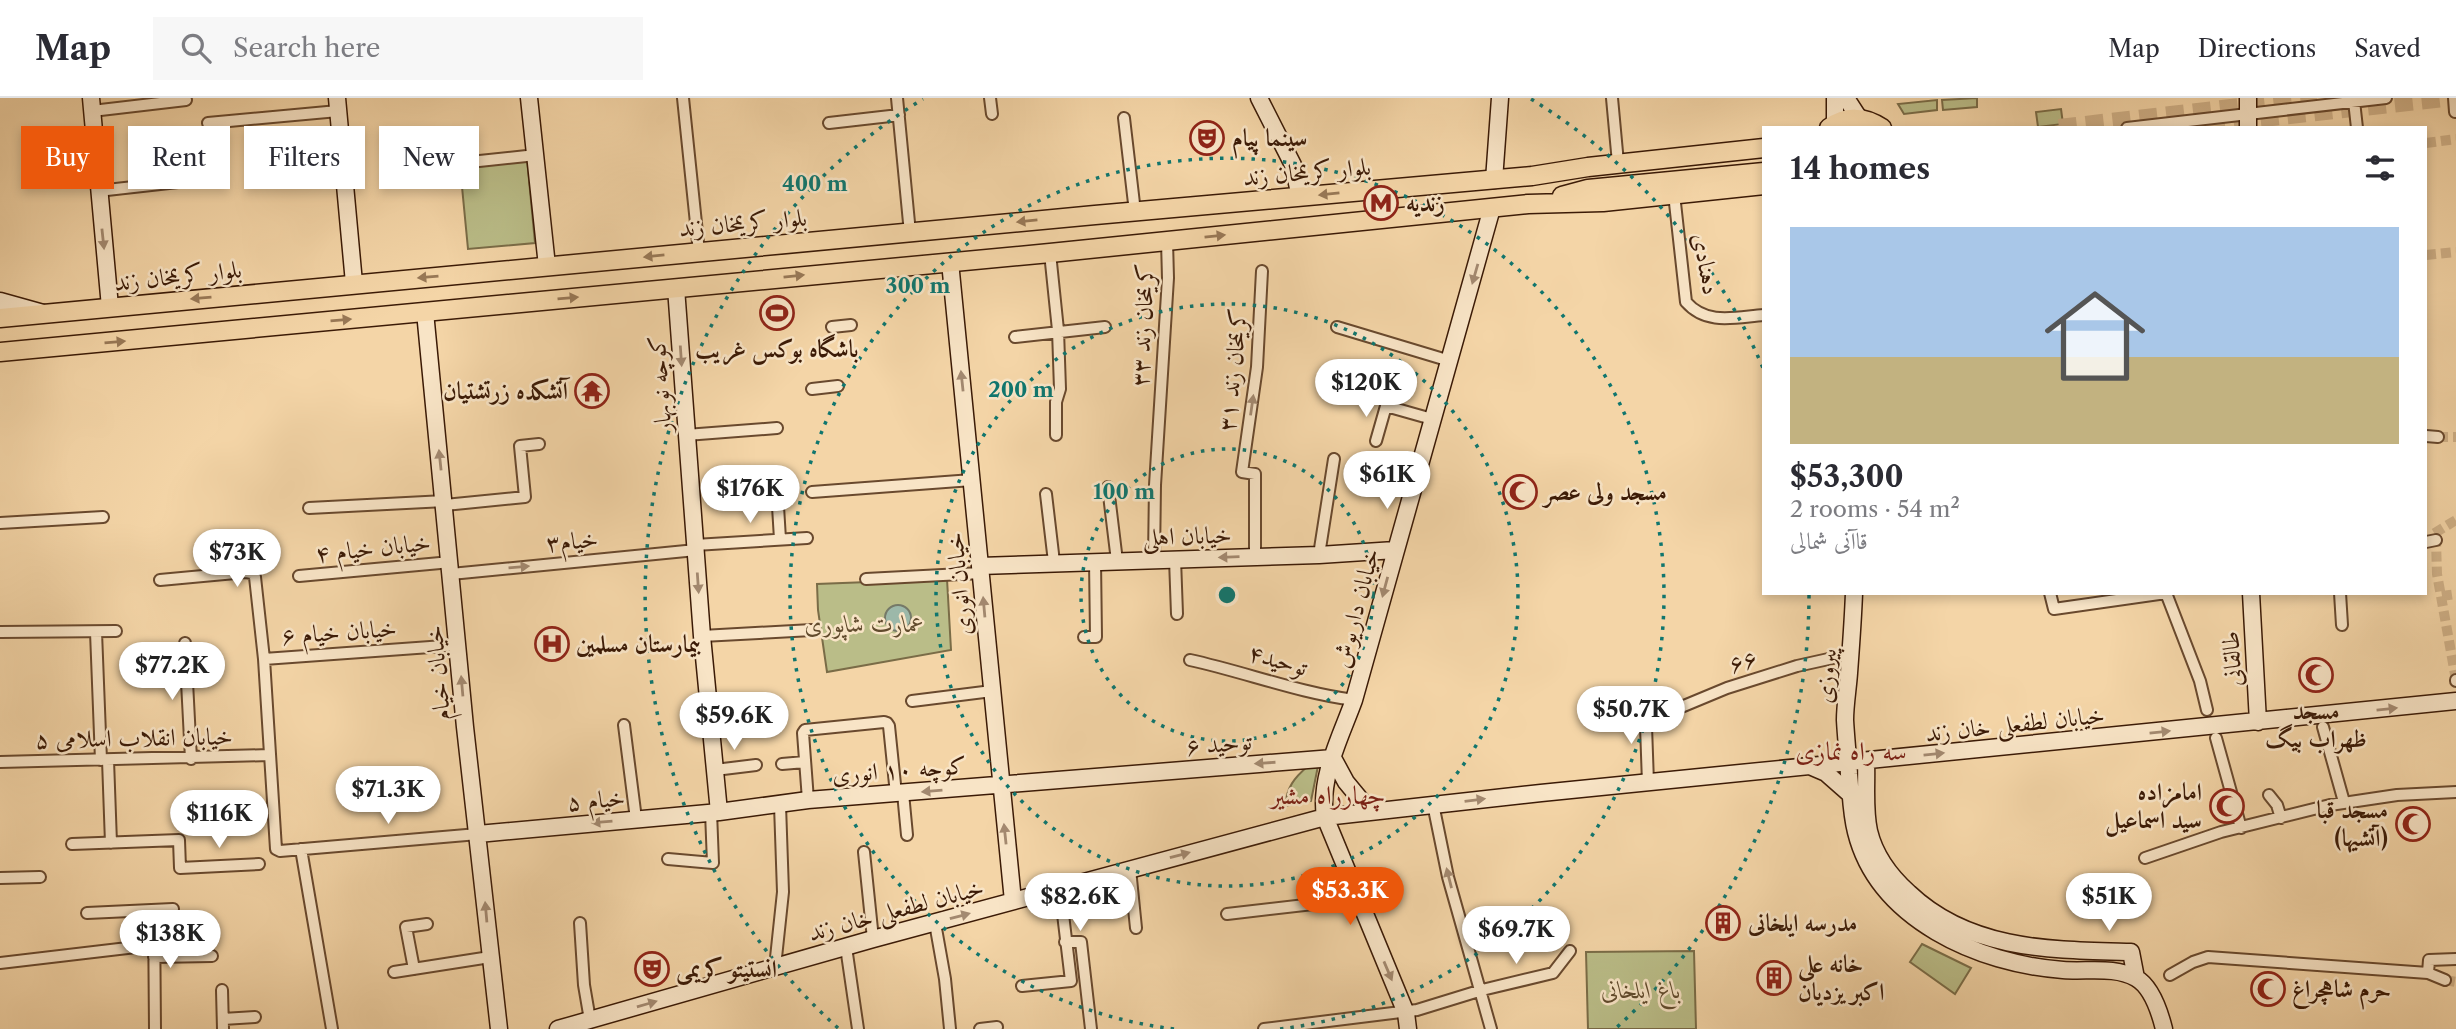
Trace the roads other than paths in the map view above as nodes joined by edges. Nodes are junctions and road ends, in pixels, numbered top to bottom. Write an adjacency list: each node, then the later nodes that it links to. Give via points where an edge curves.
1 (529, 98): 29 (street)
2 (683, 98): 47 (street)
3 (897, 98): 19 (street)
4 (990, 98): 18 (street)
5 (1259, 98): 40 (street, via 1293,165)
6 (1500, 98): 35 (street)
7 (1612, 98): 32 (street)
8 (1835, 98): 24 (street)
9 (1846, 98): 21 (street)
10 (2386, 98): 13 (street)
11 (2454, 98): 16 (street)
12 (186, 100): 15 (street)
13 (2355, 100): 17 (street); 27 (street)
14 (338, 104): 22 (street); 52 (street)
15 (92, 105): 38 (street)
16 (2455, 112)
17 (2248, 113): 26 (street)
18 (992, 114)
19 (899, 115): 23 (street); 44 (street)
20 (1124, 118): 43 (street)
21 (1859, 118): 24 (main road); 25 (main road)
22 (208, 123)
23 (829, 123)
24 (1832, 125)
25 (1879, 126)
26 (2143, 126)
27 (2357, 126)
28 (1762, 148): 32 (main road, بلوار کریمخان زند)
29 (536, 155): 30 (street); 50 (street)
30 (479, 161)
31 (1762, 162): 34 (main road, بلوار کریمخان زند, via 1589,179)
32 (1618, 163): 34 (main road, بلوار کریمخان زند)
33 (1762, 172): 41 (main road, via 1588,189)
34 (1532, 176): 35 (main road, بلوار کریمخان زند)
35 (1494, 180): 40 (main road, بلوار کریمخان زند, one-way to 40)
36 (1762, 185): 39 (main road)
37 (128, 188): 38 (street)
38 (98, 191): 55 (street, one-way to 55)
39 (1674, 194): 41 (main road); 58 (street, دهنادی, via 1686,302 1701,316 1712,319)
40 (1300, 197): 43 (main road, بلوار کریمخان زند)
41 (1528, 204): 42 (main road)
42 (1492, 208): 45 (main road, one-way to 42); 68 (street, خیابان داریوش, one-way to 68)
43 (1128, 213): 44 (main road, بلوار کریمخان زند, one-way to 44); 46 (main road)
44 (910, 233): 47 (main road, بلوار کریمخان زند)
45 (1167, 241): 46 (main road); 95 (street, کریمخان زند ۳۳)
46 (1122, 245): 48 (main road)
47 (699, 252): 50 (main road, بلوار کریمخان زند, one-way to 50)
48 (1050, 253): 49 (main road); 64 (street)
49 (950, 262): 53 (main road, one-way to 49); 80 (street, خیابان انوری, one-way to 49)
50 (547, 267): 52 (main road, بلوار کریمخان زند, one-way to 52)
51 (1262, 271): 94 (street, کریمخان زند ۳۱, one-way to 51, via 1255,474 1242,472 1257,367)
52 (354, 284): 55 (main road, بلوار کریمخان زند, one-way to 55)
53 (676, 288): 56 (main road, one-way to 53); 73 (street, کوچه نوبهار, one-way to 73)
54 (0, 301): 57 (street)
55 (110, 307): 57 (main road, بلوار کریمخان زند)
56 (425, 312): 66 (main road, one-way to 56); 85 (street, خیابان خیام, one-way to 56)
57 (49, 314): 59 (main road, بلوار کریمخان زند); 66 (main road, via 30,326 31,336)
58 (1762, 315)
59 (0, 318)
60 (851, 325): 61 (street)
61 (832, 327)
62 (1105, 327): 64 (street)
63 (1338, 327): 68 (street)
64 (1058, 330): 65 (street); 74 (street)
65 (1016, 337)
66 (47, 348): 67 (main road)
67 (0, 352)
68 (1450, 360): 71 (street, خیابان داریوش)
69 (838, 386): 70 (street)
70 (812, 389)
71 (1432, 419): 77 (street, via 1386,406); 92 (street, خیابان داریوش)
72 (777, 428): 73 (street)
73 (686, 435): 91 (street, کوچه نوبهار)
74 (1056, 435)
75 (2427, 436): 76 (street)
76 (2438, 437)
77 (1376, 441)
78 (539, 444): 85 (street, via 520,446 524,497)
79 (1334, 459): 93 (street)
80 (972, 480): 83 (street); 101 (street, خیابان انوری)
81 (1108, 486): 98 (street)
82 (735, 492): 90 (street, via 777,490)
83 (812, 492)
84 (1046, 494): 99 (street)
85 (445, 503): 86 (street); 100 (street, خیابان خیام)
86 (309, 508)
87 (103, 517): 88 (street)
88 (0, 523)
89 (807, 538): 90 (street, خیام۳)
90 (780, 539): 91 (street, خیام۳)
91 (696, 548): 100 (street, خیام۳, one-way to 91); 117 (street, کوچه نوبهار, one-way to 117)
92 (1395, 550): 93 (street, خیابان اهلی); 125 (street, خیابان داریوش, one-way to 125)
93 (1319, 555): 94 (street, خیابان اهلی)
94 (1255, 556): 96 (street, خیابان اهلی, one-way to 96)
95 (1154, 559): 96 (street, خیابان اهلی); 98 (street, خیابان اهلی)
96 (1175, 559): 111 (street)
97 (1095, 561): 98 (street, خیابان اهلی); 99 (street, خیابان اهلی); 118 (street, via 1096,637)
98 (1117, 561)
99 (1054, 562): 101 (street, خیابان اهلی)
100 (451, 568): 102 (street, خیابان خیام ۴); 120 (street, خیابان خیام)
101 (980, 570): 103 (street); 124 (street, خیابان انوری, one-way to 101)
102 (299, 576)
103 (866, 579)
104 (160, 580): 122 (street, via 252,573)
105 (1854, 595): 121 (street, پیروزی)
106 (2050, 595): 107 (street, via 2054,609)
107 (2144, 595)
108 (2167, 595): 128 (street)
109 (2250, 595): 129 (street, طالقانی)
110 (2340, 595): 112 (street)
111 (1177, 614)
112 (2342, 625)
113 (812, 629): 117 (street)
114 (116, 631): 116 (street)
115 (0, 632): 116 (street)
116 (96, 632): 138 (street)
117 (702, 636): 132 (street, کوچه نوبهار)
118 (1084, 637)
119 (185, 643): 137 (street)
120 (458, 645): 122 (street, خیابان خیام ۶); 165 (street, خیابان خیام, one-way to 120)
121 (1851, 654): 142 (street, پیروزی, via 1845,720); 147 (street, ۶۶, via 1727,688 1650,720 1646,726)
122 (264, 659): 135 (street)
123 (1189, 660): 125 (street, توحید۴)
124 (992, 691): 126 (street); 148 (street, خیابان انوری)
125 (1354, 700): 136 (street, خیابان داریوش)
126 (912, 701)
127 (2456, 701): 129 (street, خیابان لطفعلی خان زند, one-way to 127)
128 (2207, 710)
129 (2258, 722): 139 (street, خیابان لطفعلی خان زند, one-way to 129)
130 (752, 723): 132 (street)
131 (624, 725): 161 (street)
132 (712, 727): 146 (street, کوچه نوبهار)
133 (2323, 727): 154 (street)
134 (2216, 738): 163 (street)
135 (269, 755): 137 (street, خیابان انقلاب اسلامی ۵); 170 (street, via 276,849)
136 (1333, 758): 148 (street, ۶ توحید, one-way to 148); 157 (street); 159 (street, خیابان داریوش)
137 (191, 759): 138 (street, خیابان انقلاب اسلامی ۵)
138 (105, 760): 140 (street, خیابان انقلاب اسلامی ۵); 168 (street)
139 (1866, 761): 142 (street, خیابان لطفعلی خان زند); 164 (street)
140 (0, 762)
141 (805, 762): 143 (street); 150 (street, via 805,730 887,723); 153 (street)
142 (1849, 763): 145 (street, خیابان لطفعلی خان زند); 151 (street, پیروزی)
143 (782, 764)
144 (756, 765): 146 (street)
145 (1812, 767): 147 (street, خیابان لطفعلی خان زند); 151 (street)
146 (715, 769): 158 (street, کوچه نوبهار)
147 (1648, 783): 155 (street, خیابان لطفعلی خان زند, one-way to 147)
148 (1000, 785): 150 (street, کوچه ۱۰ انوری, one-way to 150); 180 (street, خیابان انوری, one-way to 148)
149 (2456, 792): 154 (street)
150 (900, 793): 153 (street, کوچه ۱۰ انوری); 166 (street)
151 (1851, 795): 164 (street, پیروزی)
152 (2269, 795): 160 (street)
153 (808, 800): 156 (street, کوچه ۱۰ انوری)
154 (2344, 802): 160 (street)
155 (1433, 804): 157 (street, خیابان لطفعلی خان زند); 207 (street, one-way to 155, via 1451,887)
156 (780, 805): 158 (street, کوچه ۱۰ انوری); 198 (street, via 783,892)
157 (1370, 811): 159 (street, خیابان لطفعلی خان زند)
158 (715, 812): 161 (street, ۵ خیام); 173 (street, via 713,863)
159 (1325, 817): 162 (street, خیابان لطفعلی خان زند); 167 (street)
160 (2281, 818): 163 (street)
161 (636, 819): 165 (street, ۵ خیام, one-way to 165)
162 (1300, 824): 167 (street); 175 (street, خیابان لطفعلی خان زند, one-way to 162)
163 (2241, 828): 172 (street)
164 (1862, 830): 203 (street, via 1868,864 1882,887 1936,932 2035,966 2108,971); 203 (street, via 1899,884 1934,913 1967,932 2026,946 2131,952)
165 (478, 834): 170 (street); 195 (street, خیابان خیام, one-way to 165)
166 (906, 835)
167 (1333, 839): 179 (street)
168 (111, 843): 169 (street); 174 (street, via 179,840 180,868)
169 (72, 844)
170 (301, 849): 214 (street)
171 (864, 852): 189 (street)
172 (2145, 858)
173 (668, 859)
174 (259, 864)
175 (1130, 869): 178 (street, خیابان لطفعلی خان زند); 188 (street)
176 (40, 877): 177 (street)
177 (0, 878)
178 (1060, 889): 180 (street, خیابان لطفعلی خان زند); 190 (street)
179 (1357, 899): 184 (street); 210 (street, one-way to 210)
180 (1013, 901): 186 (street, خیابان لطفعلی خان زند, one-way to 180)
181 (173, 909): 182 (street)
182 (154, 910): 183 (street); 192 (street)
183 (87, 913)
184 (1227, 914)
185 (580, 923): 209 (street)
186 (935, 923): 189 (street, خیابان لطفعلی خان زند); 218 (street)
187 (427, 924): 199 (street, via 406,927)
188 (1136, 928)
189 (873, 939): 191 (street, خیابان لطفعلی خان زند)
190 (1065, 943): 205 (street, via 1070,981); 220 (street, via 1081,942)
191 (846, 947): 198 (street, خیابان لطفعلی خان زند); 217 (street)
192 (154, 951): 194 (street); 197 (street); 213 (street)
193 (1570, 951): 207 (street, via 1553,973)
194 (212, 956)
195 (490, 957): 199 (street); 215 (street, خیابان خیام)
196 (2456, 958): 201 (street, via 2429,960)
197 (0, 963)
198 (775, 967): 209 (street, خیابان لطفعلی خان زند, one-way to 198)
199 (414, 969): 200 (street)
200 (394, 972)
201 (2428, 973): 202 (street, via 2208,957); 204 (street)
202 (2170, 975)
203 (2136, 978): 223 (street, via 2149,993)
204 (2445, 980)
205 (1022, 986)
206 (222, 990): 211 (street)
207 (1482, 990): 210 (street); 222 (street)
208 (255, 1017): 211 (street)
209 (590, 1020): 216 (street, خیابان لطفعلی خان زند)
210 (1407, 1021): 221 (street)
211 (223, 1024)
212 (997, 1027): 219 (street)
213 (155, 1029)
214 (332, 1029)
215 (499, 1029)
216 (558, 1029)
217 (858, 1029)
218 (950, 1029)
219 (980, 1029)
220 (1091, 1029)
221 (1264, 1029)
222 (1492, 1029)
223 (2164, 1029)

